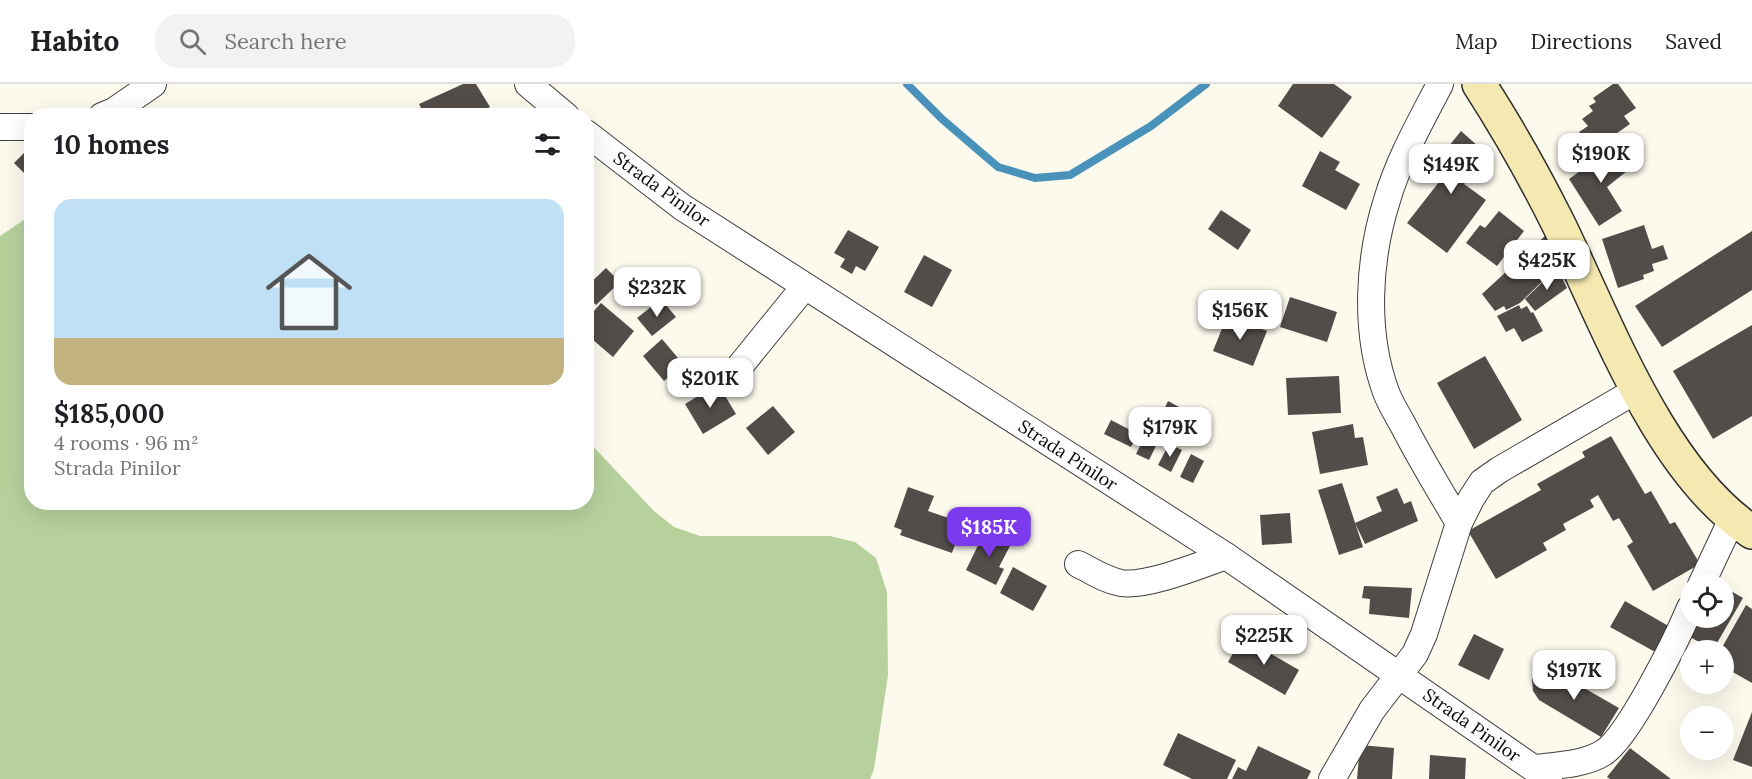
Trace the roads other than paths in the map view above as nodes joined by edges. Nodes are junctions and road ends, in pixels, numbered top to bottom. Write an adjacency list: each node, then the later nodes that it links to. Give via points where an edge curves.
1 (153, 84): 5 (street)
2 (528, 84): 6 (street)
3 (1440, 84): 13 (street, via 1387,199 1371,291 1374,347 1386,393)
4 (1479, 84): 12 (main road, via 1526,162)
5 (118, 108)
6 (556, 108)
7 (0, 127): 8 (street)
8 (24, 127)
9 (594, 139): 10 (street, Strada Pinilor, via 682,207)
10 (805, 286): 11 (street); 15 (street, Strada Pinilor)
11 (740, 366)
12 (1637, 390): 13 (street, via 1482,482); 14 (main road, via 1711,499)
13 (1459, 523): 19 (street, via 1424,634)
14 (1742, 526): 17 (street)
15 (1226, 556): 16 (street, via 1140,583 1121,583); 19 (street, Strada Pinilor)
16 (1078, 564)
17 (1709, 574)
18 (1680, 627): 20 (street, via 1614,745 1602,754)
19 (1399, 675): 20 (street, Strada Pinilor); 21 (street, via 1372,710)
20 (1542, 774)
21 (1332, 779)

